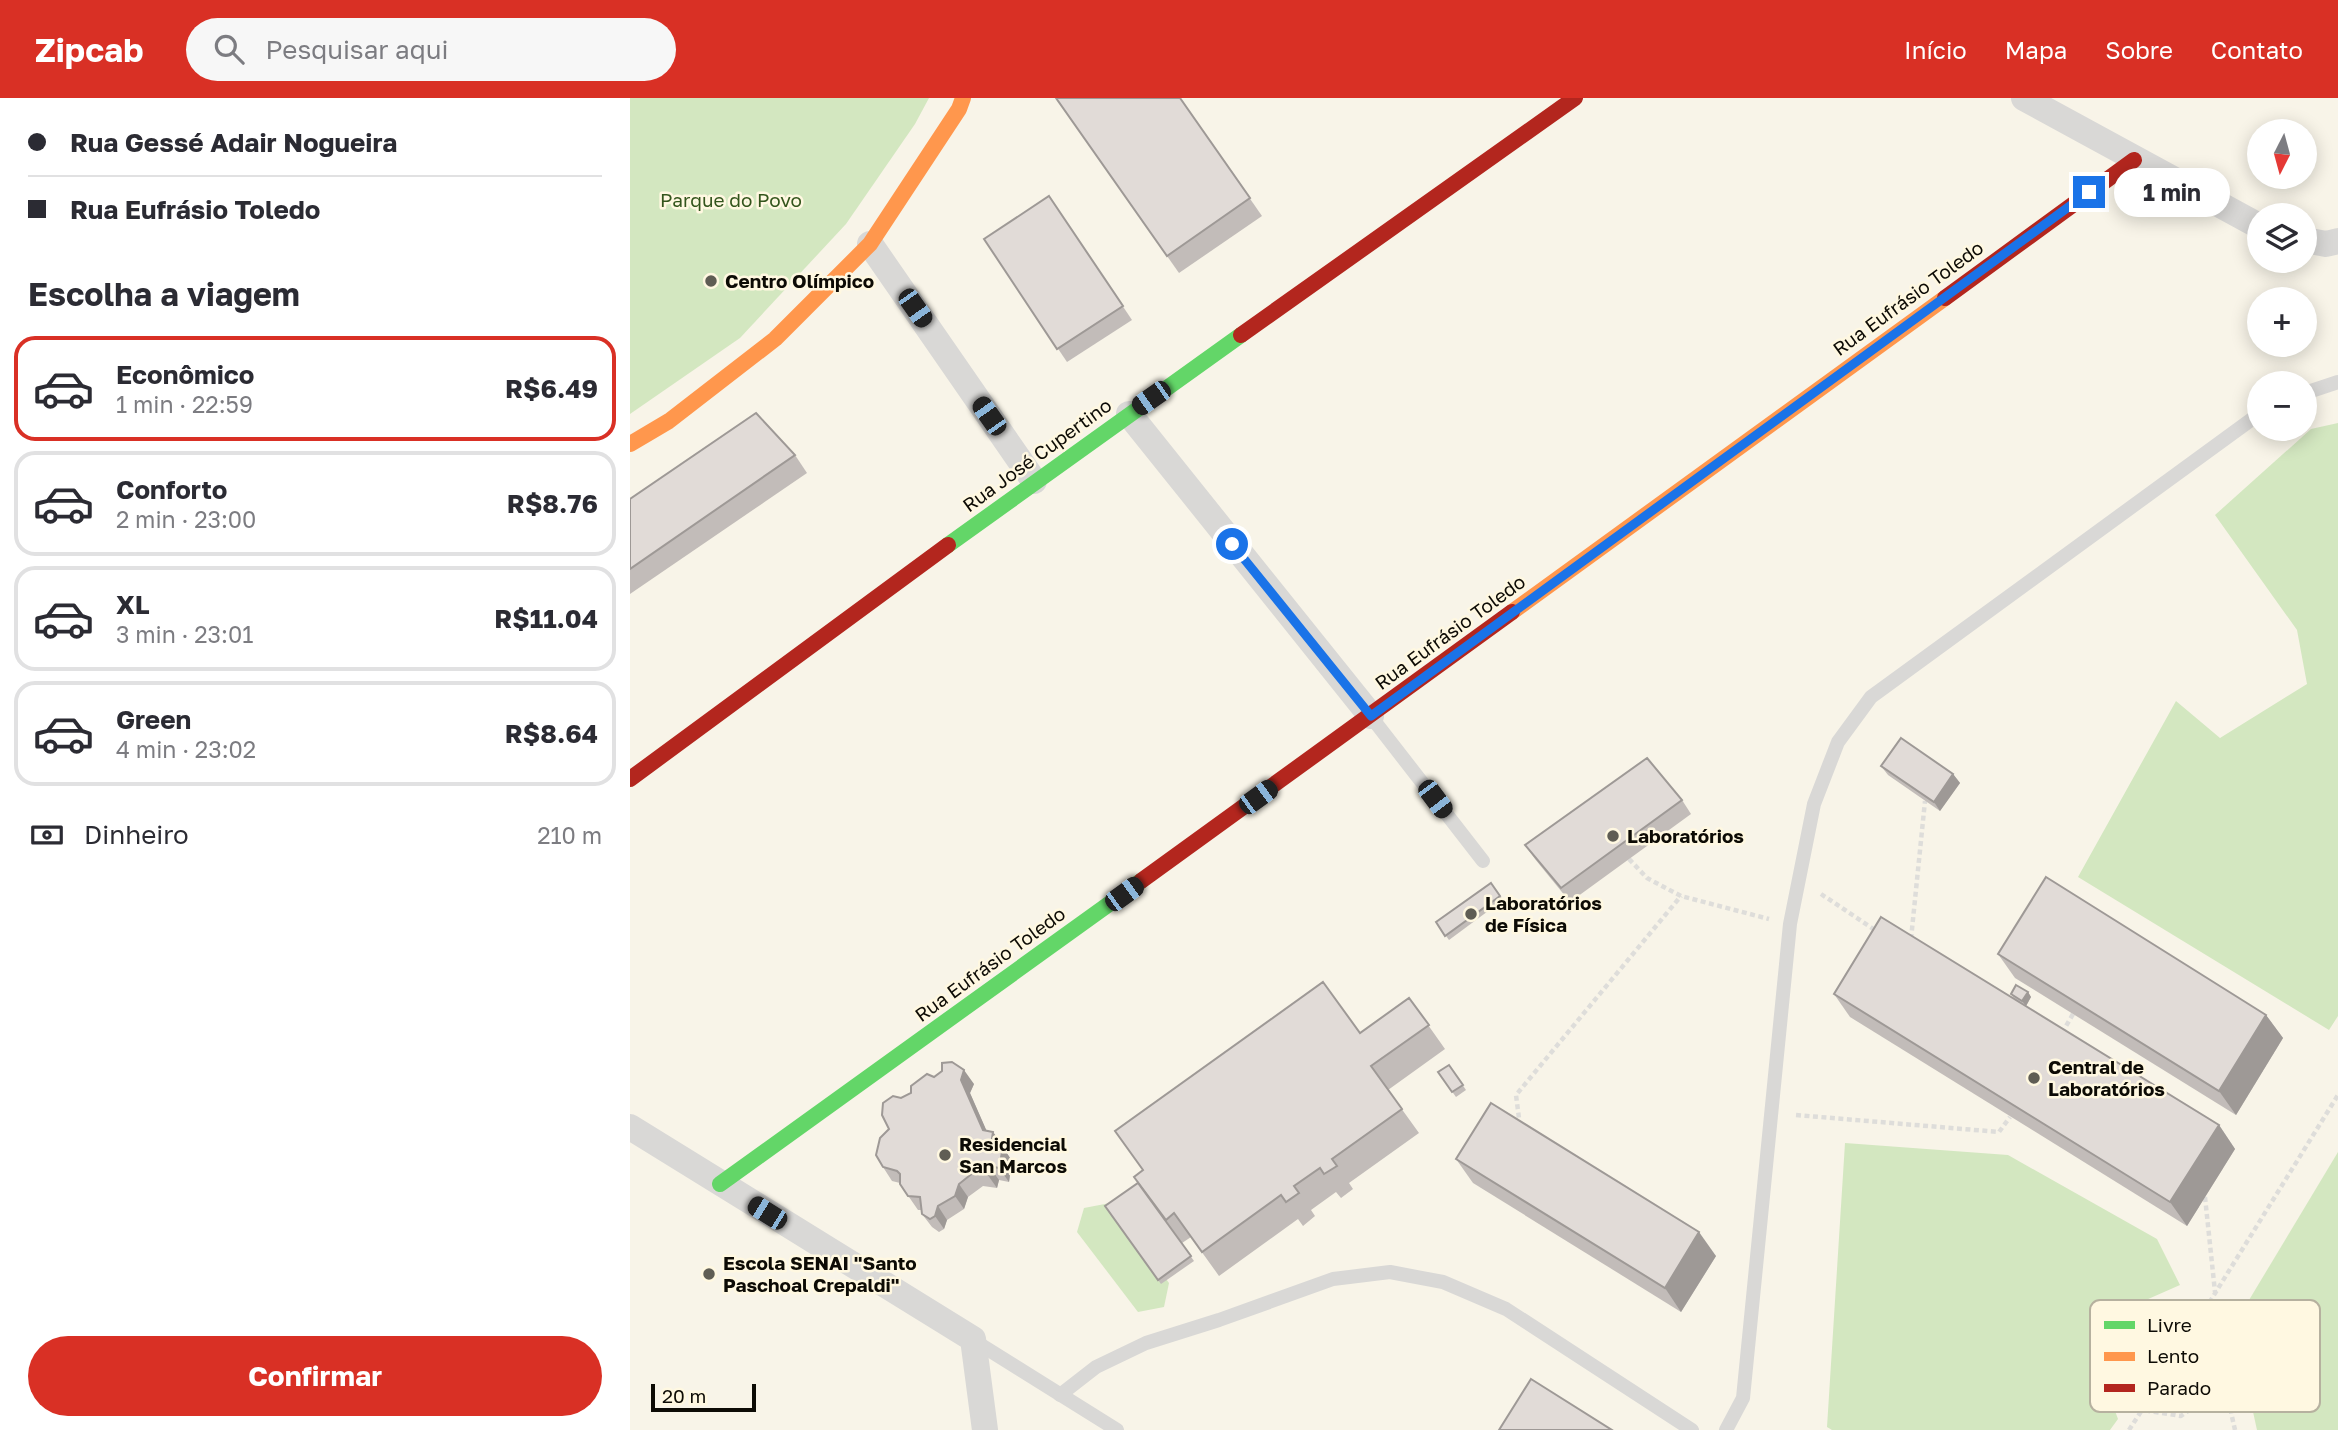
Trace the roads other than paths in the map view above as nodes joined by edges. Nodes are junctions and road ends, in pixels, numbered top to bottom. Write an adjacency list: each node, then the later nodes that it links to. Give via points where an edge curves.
1 (963, 98): 8 (street)
2 (1575, 98): 11 (street, Rua José Cupertino)
3 (2024, 98): 4 (street)
4 (2134, 160): 5 (street); 15 (street, Rua Eufrásio Toledo)
5 (2247, 220)
6 (2338, 241): 7 (street)
7 (2317, 242)
8 (870, 243): 13 (street, via 775,339 669,421); 14 (street)
9 (2338, 382): 10 (lane)
10 (2317, 389)
11 (1129, 414): 14 (street, Rua José Cupertino); 15 (street)
12 (2247, 423): 25 (lane, via 1871,697 1838,742 1814,804 1790,924 1743,1398)
13 (630, 444)
14 (1034, 481): 16 (street, Rua José Cupertino)
15 (1371, 716): 17 (lane); 19 (street, Rua Eufrásio Toledo)
16 (630, 779)
17 (1483, 861)
18 (630, 1128): 19 (street)
19 (720, 1184): 20 (street)
20 (973, 1339): 21 (lane); 22 (street)
21 (1060, 1395): 23 (lane); 24 (lane, via 1096,1367 1146,1343 1333,1279 1390,1272 1443,1282 1506,1309)
22 (985, 1430)
23 (1117, 1430)
24 (1692, 1430)
25 (1726, 1430)

